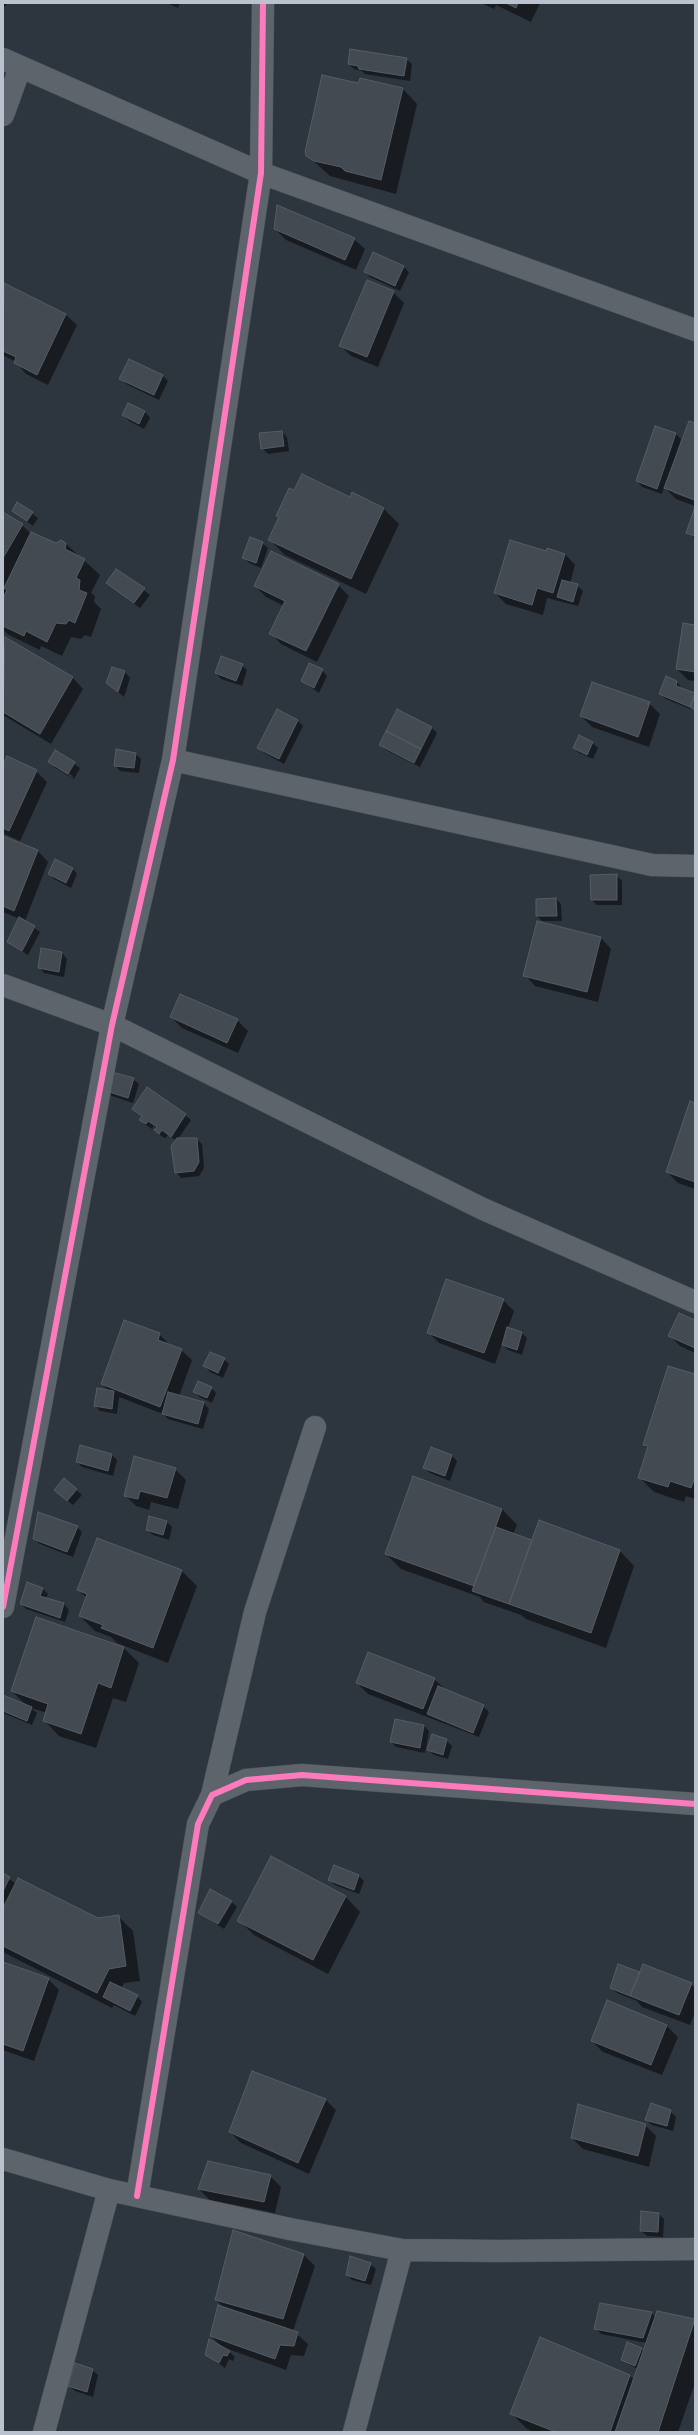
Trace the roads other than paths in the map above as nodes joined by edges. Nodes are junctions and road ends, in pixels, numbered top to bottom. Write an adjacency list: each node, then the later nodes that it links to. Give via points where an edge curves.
1 (263, 3): 4 (street)
2 (11, 64): 3 (street); 4 (street)
3 (3, 115)
4 (261, 173): 5 (street); 6 (street)
5 (695, 330)
6 (172, 760): 7 (street, via 652,865); 9 (street)
7 (695, 866)
8 (3, 985): 9 (street)
9 (112, 1026): 10 (street, via 483,1209); 12 (street)
10 (695, 1302)
11 (315, 1427): 13 (street, via 254,1612)
12 (3, 1607)
13 (212, 1795): 14 (street, via 246,1780 302,1774); 17 (street, via 198,1824)
14 (695, 1804)
15 (3, 2159): 16 (street)
16 (109, 2190): 17 (street); 20 (street)
17 (136, 2196): 19 (street)
18 (695, 2249): 19 (street)
19 (402, 2250): 21 (street)
20 (44, 2432)
21 (354, 2432)

